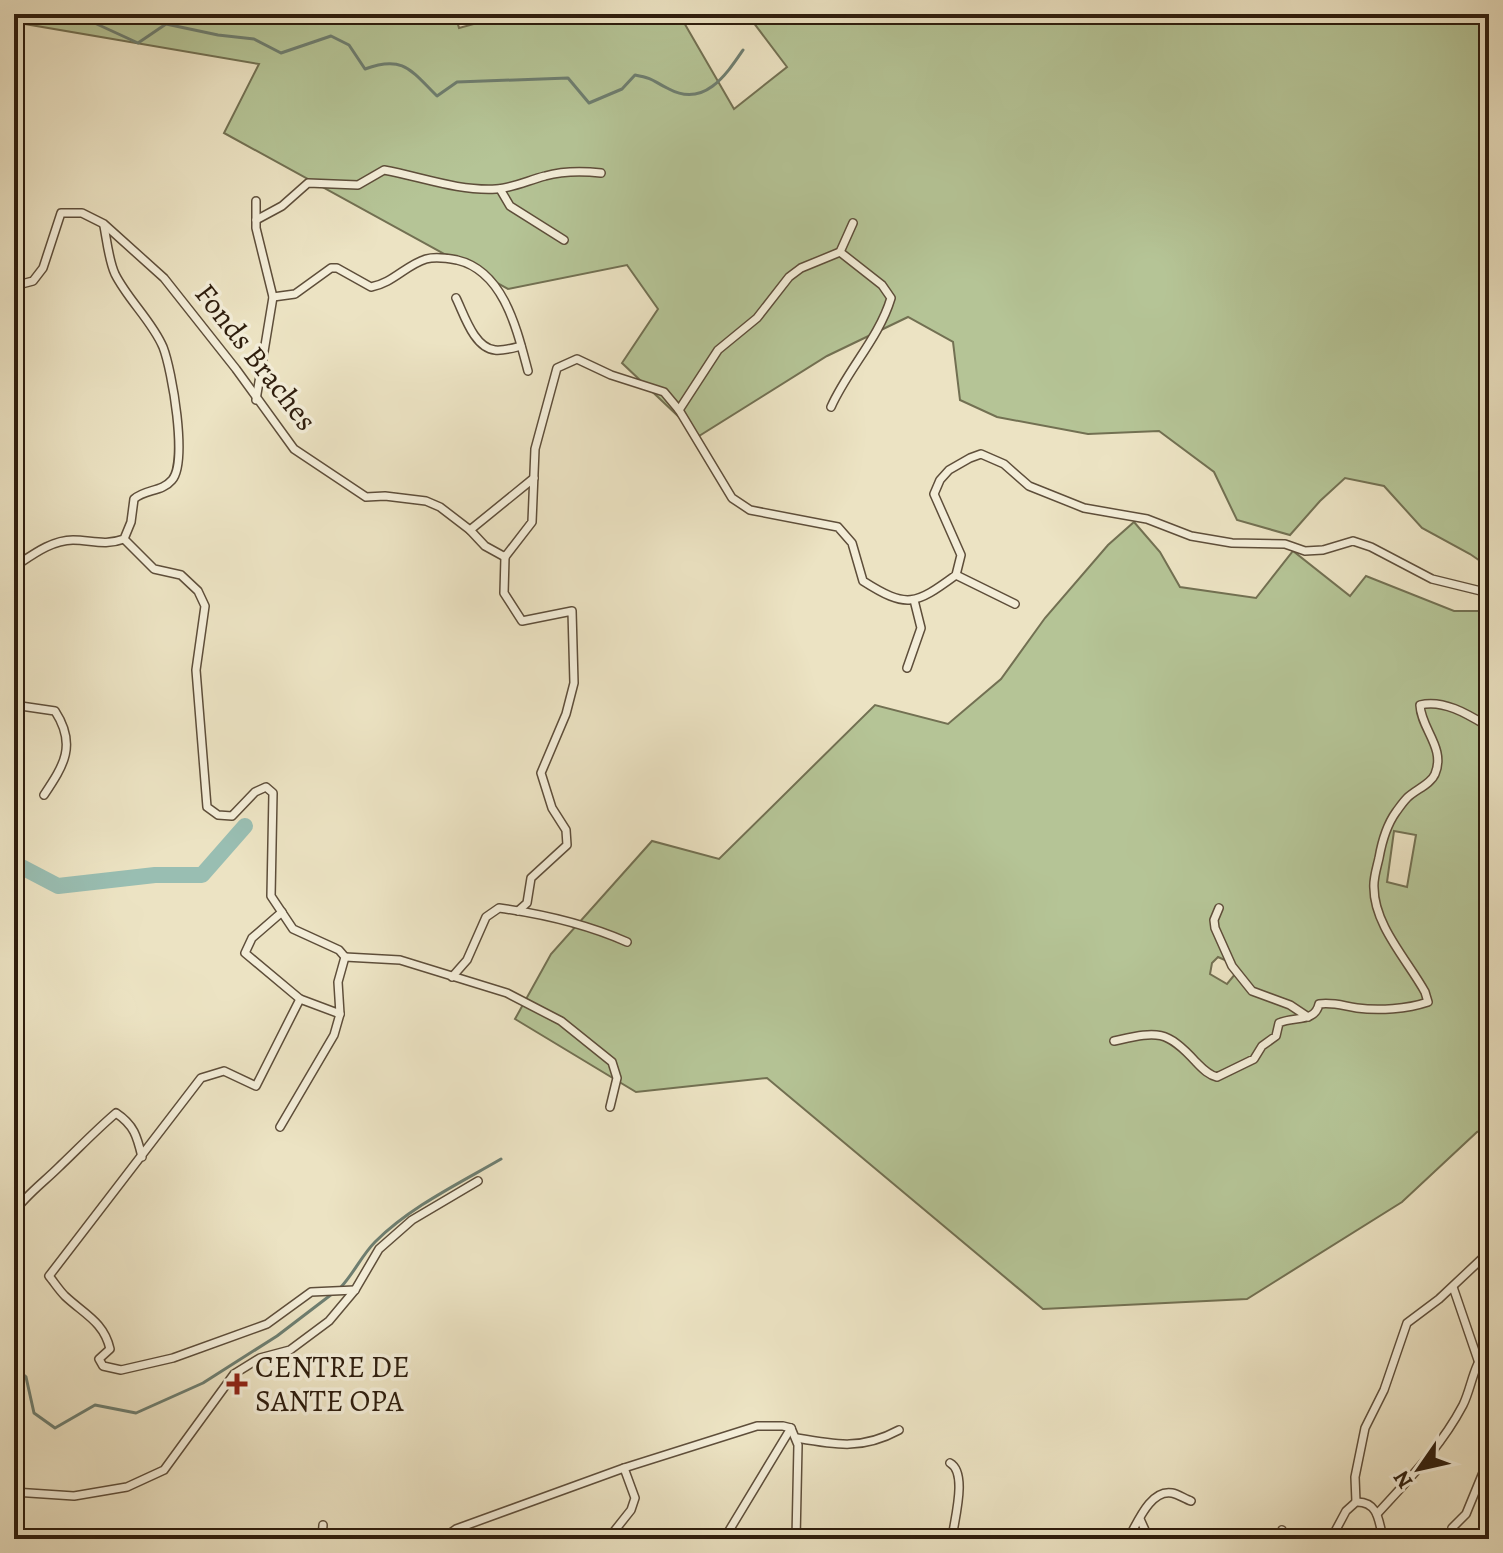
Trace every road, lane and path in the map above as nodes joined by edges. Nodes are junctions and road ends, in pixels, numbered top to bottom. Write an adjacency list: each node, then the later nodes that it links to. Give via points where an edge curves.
1 (601, 173): 2 (street, via 549,175)
2 (500, 189): 4 (street, via 455,187 384,170 358,185 308,183); 7 (street, via 510,206)
3 (256, 201): 4 (street)
4 (256, 220): 10 (street)
5 (853, 223): 8 (street)
6 (104, 224): 9 (street, Fonds Braches, via 82,213 61,213 43,268 33,281); 14 (street, Fonds Braches, via 164,278); 19 (street, via 114,272 163,346 179,422 175,476 161,489 134,499)
7 (564, 240)
8 (840, 252): 15 (street, via 891,298); 16 (street, via 789,277 757,318 718,350)
9 (14, 286)
10 (273, 297): 12 (street, via 295,294 331,268 371,287 385,285 426,259 443,257 472,264 496,288); 14 (street)
11 (456, 298): 12 (street, via 484,346 494,351)
12 (521, 346): 13 (street)
13 (528, 371)
14 (256, 400): 18 (street, Fonds Braches, via 294,449 366,497 426,501)
15 (831, 407)
16 (679, 410): 17 (street, via 664,392 577,359 557,368 535,449); 24 (street, via 732,498 750,510 838,527 852,543 863,581 902,601)
17 (534, 478): 18 (street); 20 (street, via 532,522)
18 (470, 530): 20 (street, Fonds Braches)
19 (124, 539): 21 (street, via 111,544 58,543); 32 (street, via 154,569 181,575 205,606 196,670 207,807 232,816 255,792 266,787 273,793 271,896)
20 (505, 557): 31 (street, via 504,593 522,621 572,611 574,683 541,773 566,830 567,845 531,878 527,903)
21 (14, 567)
22 (956, 575): 23 (street, via 961,555 934,494 949,470 981,454 1004,464 1029,486 1084,508 1232,543 1285,544 1305,551 1353,541 1432,579); 24 (street); 25 (street)
23 (1489, 593)
24 (914, 600): 26 (street, via 921,628)
25 (1015, 604)
26 (907, 668)
27 (14, 705): 29 (street, via 55,711 67,740 64,766)
28 (1489, 727): 38 (street, via 1457,708 1420,705 1421,720 1437,753 1436,773 1406,799 1382,838 1373,889 1388,934 1428,1002 1357,1008 1319,1004)
29 (44, 795)
30 (1219, 908): 38 (street, via 1215,928 1232,966 1252,991)
31 (518, 911): 33 (street, via 597,929); 35 (street, via 499,908 486,917 467,960)
32 (282, 912): 34 (street, via 293,929); 36 (street, via 252,938 245,953)
33 (627, 942)
34 (345, 957): 35 (street, via 400,960); 37 (street, via 338,982)
35 (452, 977): 40 (street, via 507,993 561,1021 612,1062 617,1078)
36 (300, 999): 37 (street); 42 (street, via 256,1086 224,1071 201,1078)
37 (340, 1014): 41 (street, via 334,1035)
38 (1310, 1018): 39 (street, via 1279,1023 1276,1036 1254,1059 1217,1077 1168,1037 1149,1034)
39 (1114, 1041)
40 (610, 1107)
41 (280, 1127)
42 (142, 1157): 44 (street, via 137,1133 116,1113); 47 (street, via 49,1276 107,1335 110,1349 99,1359 103,1366 121,1370 173,1358 267,1324 311,1292)
43 (478, 1181): 47 (street, via 412,1220 379,1249)
44 (14, 1212)
45 (1489, 1252): 46 (street)
46 (1453, 1287): 49 (street); 58 (street, via 1403,1331 1365,1428 1355,1477)
47 (355, 1290): 56 (street, via 329,1321 290,1350 260,1358 234,1374 164,1470 127,1487 74,1496)
48 (1489, 1348): 49 (street)
49 (1479, 1363): 59 (street, via 1463,1404 1438,1445)
50 (791, 1428): 52 (street); 55 (street, via 757,1426); 67 (street)
51 (899, 1430): 52 (street, via 881,1440 842,1446)
52 (797, 1438): 68 (street)
53 (1489, 1458): 62 (street, via 1466,1514)
54 (950, 1463): 69 (street, via 960,1477)
55 (624, 1468): 65 (street, via 456,1529); 66 (street, via 635,1498)
56 (14, 1492)
57 (1191, 1501): 60 (street, via 1166,1493 1148,1505)
58 (1356, 1502): 59 (street, via 1366,1501); 73 (street)
59 (1377, 1514): 74 (street)
60 (1140, 1519): 70 (street); 71 (street)
61 (323, 1525): 64 (street)
62 (1452, 1528)
63 (1282, 1530): 72 (street)
64 (322, 1539)
65 (442, 1539)
66 (608, 1539)
67 (724, 1539)
68 (796, 1539)
69 (952, 1539)
70 (1128, 1539)
71 (1149, 1539)
72 (1278, 1539)
73 (1331, 1539)
74 (1383, 1539)

